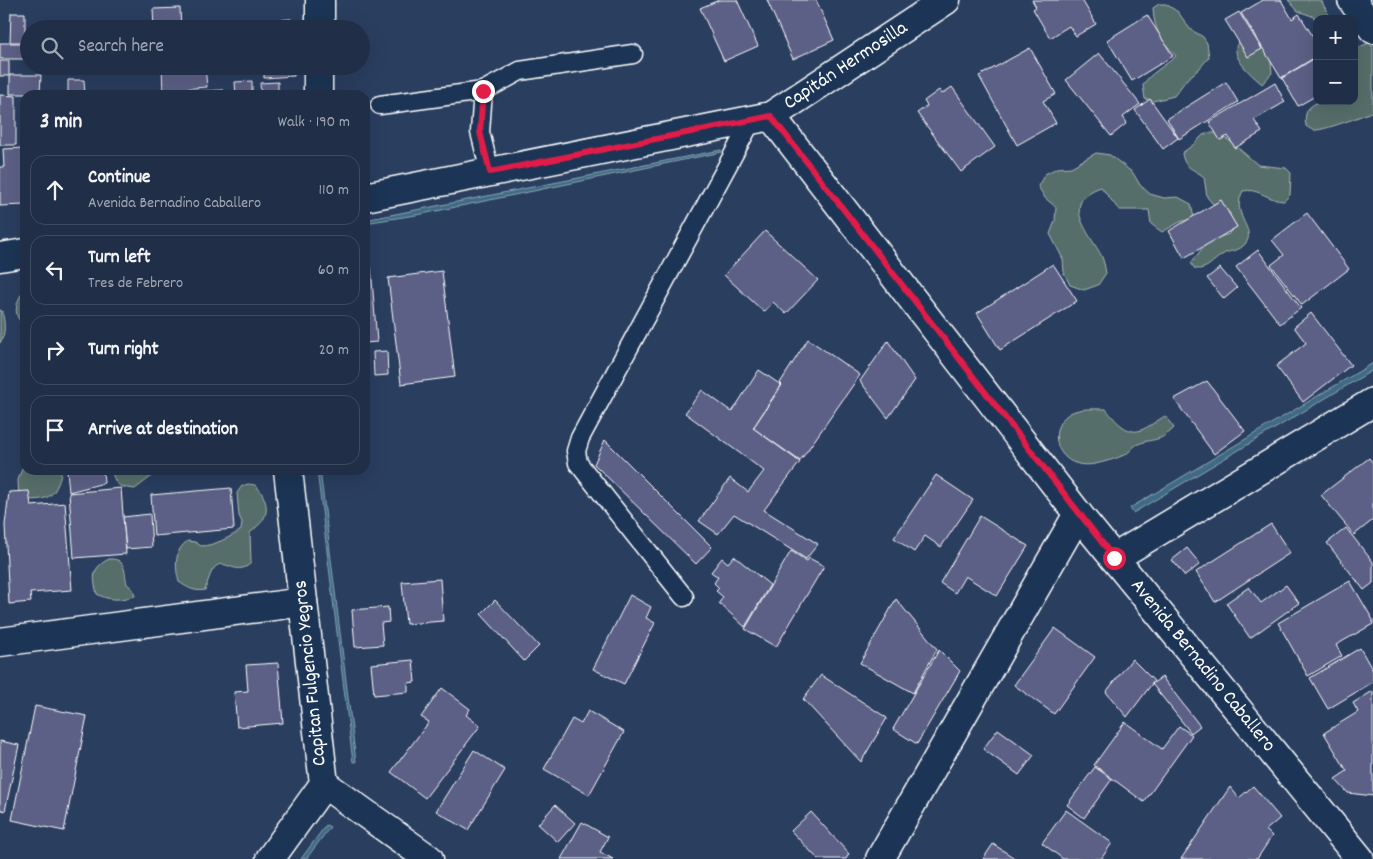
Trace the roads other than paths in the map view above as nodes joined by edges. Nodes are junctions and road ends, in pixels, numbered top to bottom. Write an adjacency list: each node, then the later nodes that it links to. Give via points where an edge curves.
1 (320, 0): 4 (street)
2 (946, 0): 11 (street, Capitán Hermosilla)
3 (1352, 0): 5 (street)
4 (320, 20)
5 (1373, 29)
6 (632, 54): 9 (lane, via 520,71)
7 (318, 75): 8 (street)
8 (318, 90)
9 (483, 91): 10 (lane); 12 (lane, via 480,132)
10 (380, 105)
11 (761, 118): 12 (street); 18 (street, Avenida Bernadino Caballero); 20 (lane, via 580,438 576,451 578,463)
12 (490, 172): 13 (street)
13 (370, 196)
14 (20, 254): 15 (street)
15 (0, 258)
16 (1373, 402): 19 (street)
17 (289, 475): 21 (street, Capitan Fulgencio Yegros)
18 (1078, 514): 19 (street, Avenida Bernadino Caballero); 27 (street)
19 (1114, 558): 28 (street, Avenida Bernadino Caballero)
20 (684, 597)
21 (303, 602): 22 (street); 23 (street, Capitan Fulgencio Yegros)
22 (0, 642)
23 (324, 784): 25 (street, Capitan Fulgencio Yegros); 26 (street)
24 (1373, 849): 28 (street)
25 (270, 859)
26 (429, 859)
27 (880, 859)
28 (1360, 859)

